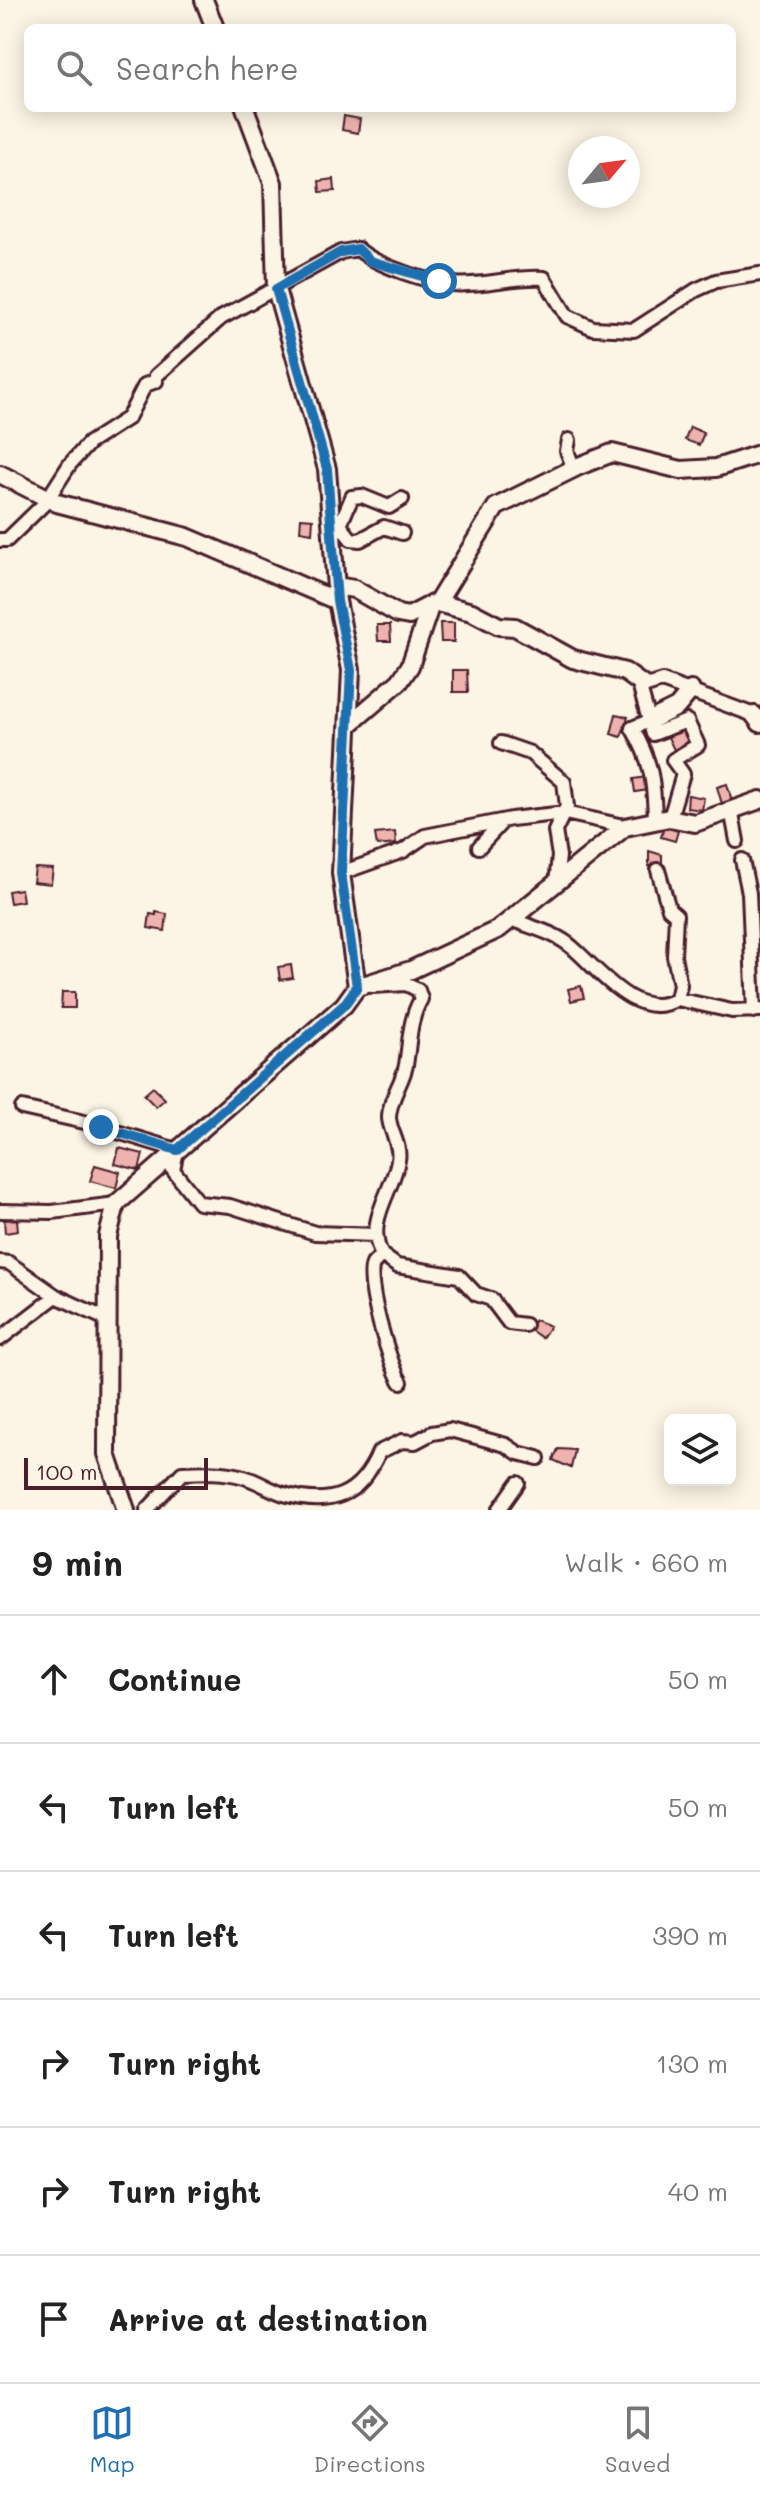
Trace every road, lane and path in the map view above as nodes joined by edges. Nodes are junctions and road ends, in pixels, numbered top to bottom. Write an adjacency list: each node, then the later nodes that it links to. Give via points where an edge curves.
1 (204, 0): 2 (street)
2 (213, 24)
3 (246, 112): 5 (street, via 273,183)
4 (760, 274): 5 (street, via 716,281 634,330 593,328 567,316 544,278 451,284 370,261 358,249 341,252)
5 (276, 289): 10 (street, via 221,318 190,342 156,381 145,385 128,418 102,432 70,464); 12 (street, via 327,469)
6 (569, 440): 8 (street)
7 (759, 454): 8 (street, via 716,468 681,470 612,453)
8 (574, 469): 16 (street, via 496,507)
9 (0, 474): 10 (street)
10 (48, 498): 14 (street, via 14,535); 15 (street, via 187,537)
11 (402, 499): 12 (street, via 389,507 352,497)
12 (335, 523): 13 (street, via 351,539 360,540 384,527); 15 (street)
13 (402, 533)
14 (0, 540)
15 (336, 594): 16 (street, via 354,589 409,616); 21 (street, via 351,670)
16 (435, 603): 17 (street, via 515,627 573,659 625,672); 21 (street, via 400,681)
17 (643, 685): 18 (street, via 662,681); 20 (street)
18 (691, 690): 19 (street); 20 (street, via 677,707)
19 (757, 719)
20 (649, 721): 26 (street, via 632,728 645,751); 26 (street, via 653,734 687,721 698,745 673,760 683,774)
21 (351, 723): 33 (street)
22 (501, 743): 25 (street, via 530,753 564,782)
23 (760, 800): 24 (street)
24 (731, 809): 26 (street, via 695,823); 29 (street)
25 (565, 813): 27 (street); 28 (street); 34 (street, via 555,831)
26 (662, 819): 28 (street)
27 (503, 821): 30 (street); 33 (street, via 425,836 403,851)
28 (628, 827): 34 (street)
29 (737, 841)
30 (479, 847)
31 (742, 860): 38 (street)
32 (658, 870): 37 (street, via 669,909 676,915)
33 (341, 873): 36 (street)
34 (556, 883): 35 (street)
35 (511, 919): 36 (street, via 411,970); 37 (street, via 562,940 600,975 644,1003 669,1004)
36 (357, 987): 40 (street, via 344,1005); 43 (street, via 406,984 418,990 421,999 412,1015 406,1068 391,1108 398,1161 378,1210)
37 (677, 999): 38 (street)
38 (757, 1011)
39 (22, 1108): 40 (street)
40 (177, 1150): 41 (street); 43 (street, via 173,1170 199,1203 230,1206 315,1233)
41 (116, 1204): 42 (street, via 52,1212); 47 (street, via 108,1225)
42 (0, 1211)
43 (376, 1235): 44 (street)
44 (382, 1255): 48 (street, via 397,1266 459,1276 476,1294 491,1299 509,1323); 50 (street, via 373,1264 371,1277 384,1344)
45 (0, 1262): 46 (street)
46 (56, 1296): 47 (street); 49 (street)
47 (106, 1319): 53 (street, via 107,1454)
48 (525, 1325)
49 (0, 1339)
50 (401, 1382)
51 (538, 1458): 54 (street, via 450,1430 379,1452 369,1475 340,1498 311,1500 245,1477 208,1471 182,1473)
52 (518, 1483): 55 (street)
53 (126, 1510)
54 (147, 1510)
55 (499, 1510)

